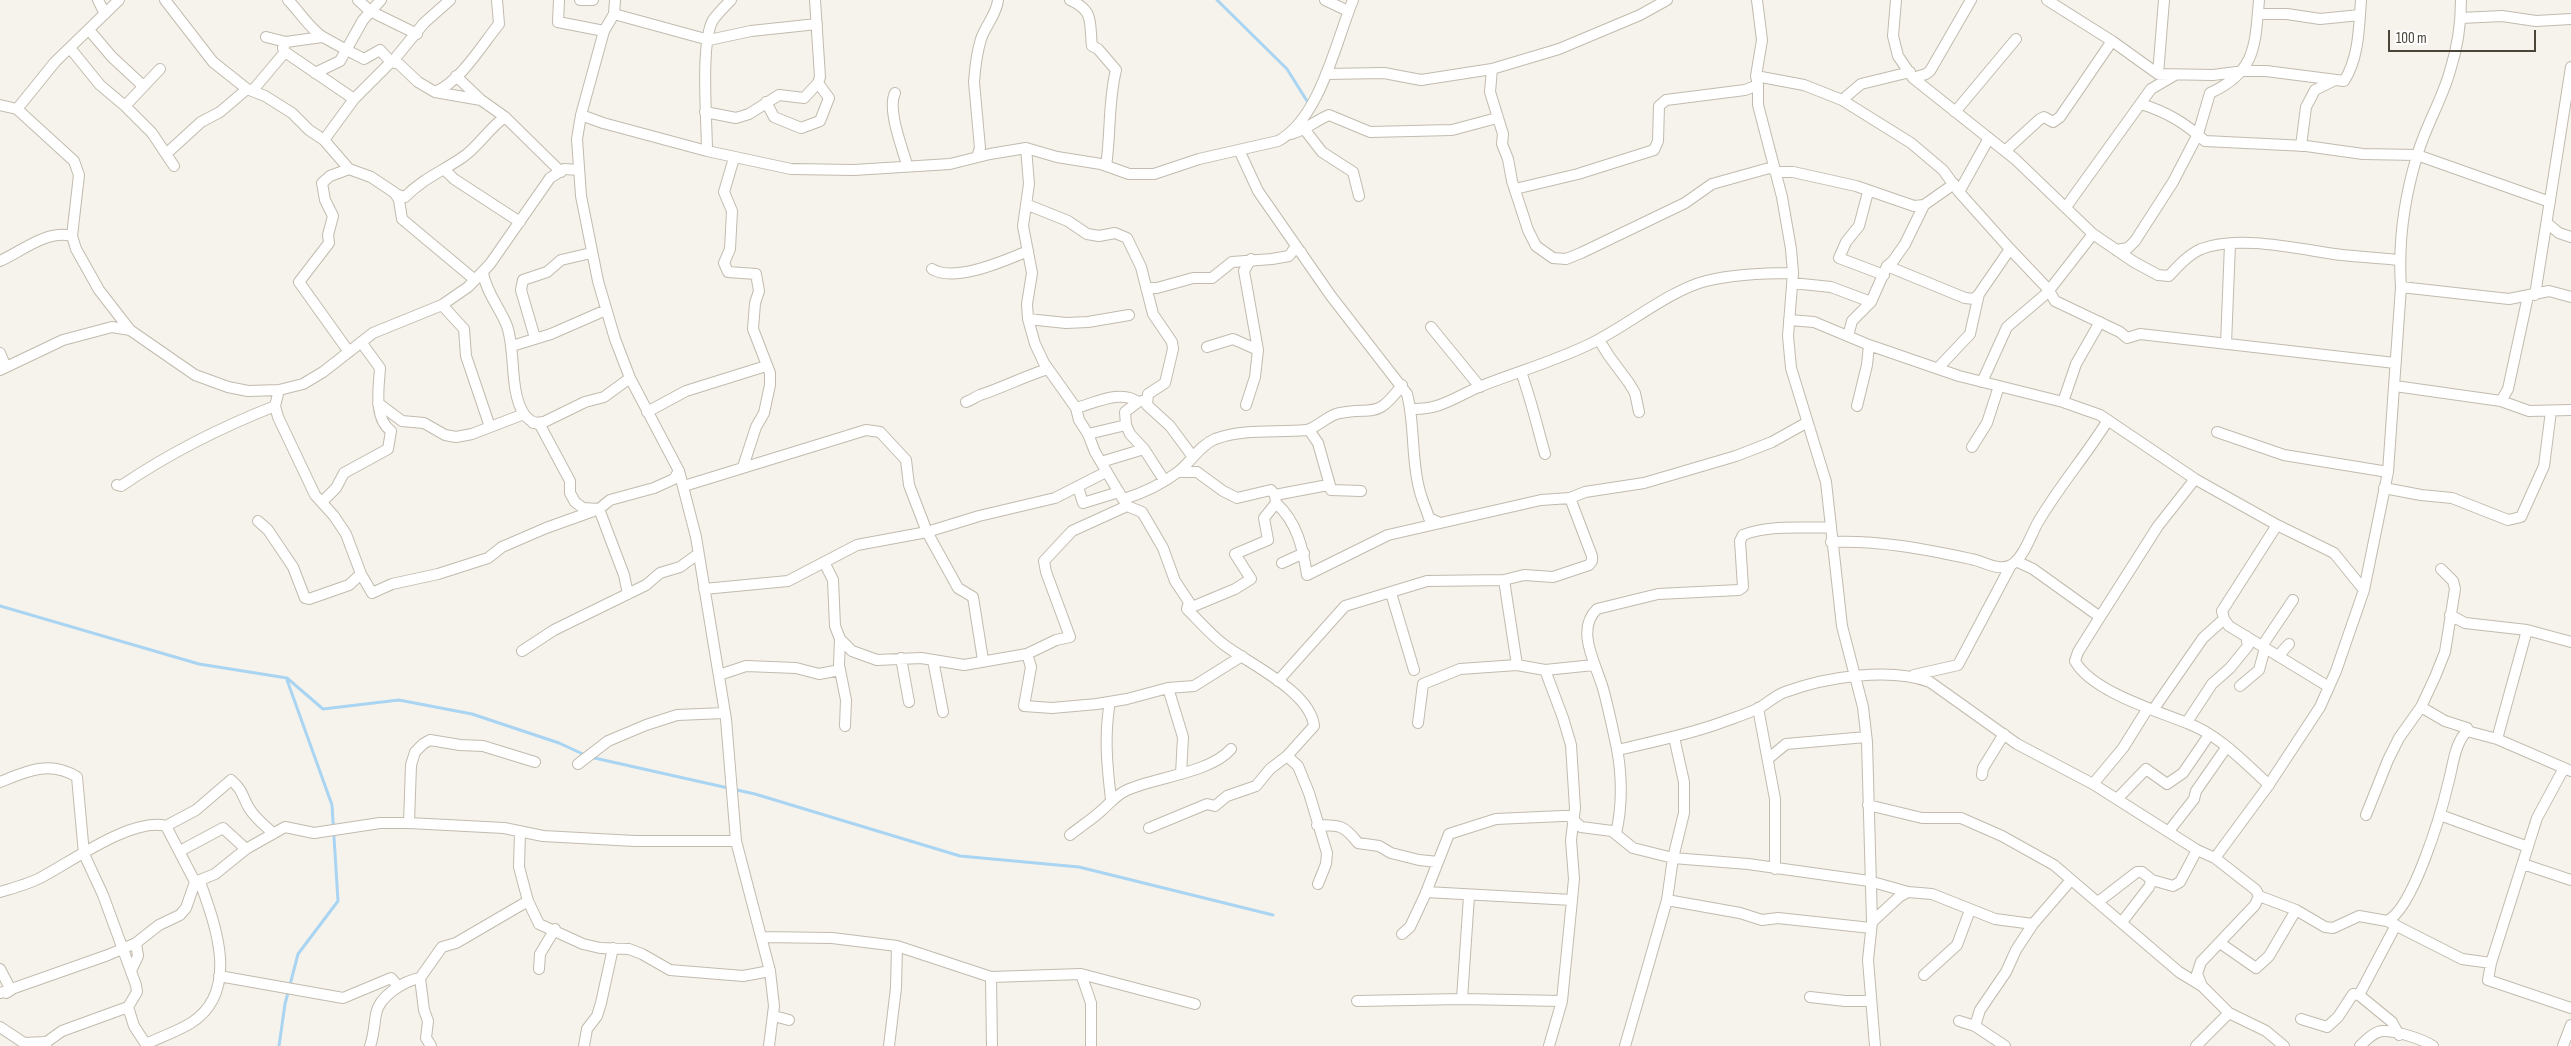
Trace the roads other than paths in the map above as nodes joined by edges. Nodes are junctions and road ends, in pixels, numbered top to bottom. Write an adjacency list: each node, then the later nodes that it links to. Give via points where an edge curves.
1 (98, 0): 30 (street)
2 (119, 0): 30 (street)
3 (165, 0): 63 (street, via 213,62)
4 (288, 0): 41 (street)
5 (358, 0): 28 (street)
6 (381, 0): 28 (street)
7 (450, 0): 39 (street, via 424,22)
8 (497, 0): 58 (street, via 499,24)
9 (559, 0): 38 (street, via 558,22)
10 (580, 0): 11 (street)
11 (593, 0)
12 (616, 0): 31 (street)
13 (815, 0): 36 (street)
14 (998, 0): 91 (street, via 980,40 974,82 980,148)
15 (1070, 0): 95 (street, via 1090,17 1092,46 1116,70 1110,97)
16 (1325, 0): 29 (street)
17 (1353, 0): 29 (street)
18 (1667, 0): 51 (street, via 1640,15 1559,48)
19 (1757, 0): 59 (street, via 1762,40)
20 (1896, 0): 56 (street, via 1894,36 1898,56)
21 (1971, 0): 56 (street, via 1930,71)
22 (2048, 0): 44 (street)
23 (2164, 0): 55 (street)
24 (2259, 0): 32 (street)
25 (2361, 0): 33 (street)
26 (2461, 0): 34 (street)
27 (728, 1): 43 (street, via 712,22)
28 (370, 11): 39 (street); 47 (street)
29 (1348, 11): 54 (street)
30 (104, 14): 37 (street)
31 (614, 14): 38 (street); 43 (street)
32 (2258, 14): 33 (street, via 2320,19); 52 (street, via 2253,55)
33 (2360, 15): 60 (street, via 2350,71 2344,81)
34 (2461, 18): 35 (street); 90 (street, via 2450,71)
35 (2571, 19)
36 (817, 24): 43 (street, via 751,31); 61 (street)
37 (89, 30): 46 (street); 62 (street, via 112,57)
38 (604, 31): 76 (street)
39 (417, 34): 48 (street)
40 (266, 37): 45 (street)
41 (322, 37): 45 (street); 47 (street)
42 (2016, 39): 75 (street)
43 (709, 40): 74 (street)
44 (2112, 41): 55 (street); 87 (street, via 2060,116 2053,122 2044,117 2040,119)
45 (286, 47): 53 (street); 63 (street)
46 (70, 48): 72 (street, via 100,85); 73 (street)
47 (345, 51): 48 (street, via 364,59 380,50); 53 (street, via 340,61)
48 (392, 61): 64 (street); 66 (street)
49 (2571, 67): 106 (street)
50 (160, 69): 62 (street)
51 (1492, 69): 54 (street, via 1421,80 1384,73); 78 (street, via 1490,92)
52 (2244, 71): 57 (street); 60 (street); 80 (street, via 2224,87 2210,93)
53 (315, 74): 66 (street)
54 (1326, 74): 81 (street, via 1302,120)
55 (2158, 74): 57 (street)
56 (1912, 75): 68 (street, via 1861,84); 75 (street)
57 (2176, 75): 70 (street, via 2151,89)
58 (456, 76): 64 (street); 67 (street)
59 (1757, 80): 68 (street, via 1804,85); 98 (street, via 1758,105); 102 (street, via 1745,90 1666,100 1658,106 1658,141 1654,150)
60 (2335, 80): 84 (street, via 2315,90 2306,107)
61 (818, 83): 69 (street, via 804,98 780,95); 69 (street, via 829,98 820,121 801,128 774,118)
62 (145, 85): 72 (street)
63 (250, 90): 83 (street, via 292,113); 89 (street, via 201,122)
64 (435, 92): 67 (street)
65 (895, 93): 93 (street, via 893,109)
66 (354, 99): 83 (street)
67 (481, 100): 77 (street)
68 (1842, 100): 101 (street, via 1912,143 1943,170)
69 (766, 102): 74 (street, via 749,114 736,118)
70 (2140, 104): 80 (street, via 2172,115); 109 (street)
71 (0, 105): 73 (street)
72 (125, 106): 89 (street, via 152,133)
73 (17, 109): 113 (street, via 74,161 79,175)
74 (706, 112): 88 (street)
75 (1955, 112): 82 (street)
76 (581, 115): 88 (street); 99 (street, via 577,139)
77 (506, 118): 97 (street, via 493,126 464,156); 100 (street)
78 (1497, 118): 79 (street, via 1452,130 1370,132 1329,115); 102 (street)
79 (1305, 130): 81 (street); 105 (street, via 1322,152 1353,172)
80 (2198, 134): 84 (street, via 2211,142); 117 (street, via 2173,182 2135,241 2128,248)
81 (1290, 135): 86 (street)
82 (1989, 138): 87 (street); 101 (street)
83 (324, 140): 96 (street)
84 (2302, 146): 90 (street, via 2363,154)
85 (1026, 148): 91 (street); 95 (street); 107 (street)
86 (1239, 150): 95 (street, via 1154,174 1129,174); 119 (street, via 1258,191)
87 (2005, 150): 109 (street)
88 (707, 151): 92 (street)
89 (166, 154): 94 (street)
90 (2417, 155): 106 (street); 122 (street, via 2401,229)
91 (977, 157): 93 (street, via 950,164)
92 (734, 158): 93 (street, via 791,169 854,170); 155 (street, via 724,192 732,211 730,249 724,263 728,272 756,274 759,291 753,329 762,347)
93 (907, 165)
94 (174, 166)
95 (1106, 166)
96 (349, 169): 104 (street, via 371,177); 152 (street, via 330,176 322,183 325,200 333,216 329,243 300,282)
97 (444, 169): 104 (street, via 421,182 405,197); 110 (street)
98 (1774, 169): 102 (street, via 1712,184 1686,203 1566,259 1553,258 1536,246); 103 (street, via 1856,186); 127 (street, via 1788,230)
99 (579, 170): 100 (street, via 564,169); 120 (street)
100 (561, 172): 110 (street, via 550,178)
101 (1956, 188): 108 (street); 116 (street)
102 (1515, 190)
103 (1868, 192): 108 (street); 125 (street, via 1859,226 1846,242 1839,258)
104 (396, 194): 126 (street, via 402,219)
105 (1359, 196)
106 (2550, 202): 111 (street)
107 (1028, 204): 118 (street, via 1023,226); 129 (street, via 1068,220 1087,234 1098,236 1115,232 1127,238 1141,267)
108 (1924, 206): 125 (street, via 1905,244)
109 (2066, 207): 112 (street)
110 (520, 222): 126 (street)
111 (2547, 223): 114 (street, via 2559,233); 132 (street)
112 (2093, 234): 117 (street); 130 (street)
113 (72, 236): 123 (street, via 62,233 48,237); 142 (street, via 85,269)
114 (2571, 237)
115 (2230, 244): 117 (street, via 2201,249 2179,264 2169,276 2158,275); 122 (street, via 2284,244 2342,255); 147 (street)
116 (2010, 249): 130 (street); 131 (street)
117 (2116, 250)
118 (1028, 252): 124 (street, via 965,272 942,274); 138 (street, via 1032,273)
119 (1301, 252): 121 (street, via 1294,249 1289,256); 162 (street, via 1368,345)
120 (592, 253): 136 (street); 144 (street, via 561,260 547,272 524,280 521,290)
121 (1251, 259): 129 (street, via 1232,262 1212,278 1193,278); 151 (street, via 1244,271)
122 (2399, 260): 128 (street)
123 (0, 261)
124 (932, 269)
125 (1885, 271): 131 (street, via 1965,298 1974,300); 134 (street)
126 (479, 277): 135 (street); 149 (street, via 499,308)
127 (1793, 278): 134 (street, via 1831,287); 139 (street); 145 (street, via 1748,274 1705,281 1683,290)
128 (2401, 287): 132 (street, via 2509,299); 154 (street)
129 (1146, 288): 167 (street, via 1152,314 1169,336 1173,349 1166,383 1152,390)
130 (2048, 289): 140 (street, via 2055,301); 161 (street, via 2007,326)
131 (1979, 294): 156 (street, via 1970,334)
132 (2532, 295): 133 (street, via 2549,291); 168 (street, via 2508,389)
133 (2571, 297)
134 (1871, 302): 143 (street, via 1852,321)
135 (442, 305): 146 (street, via 373,333); 186 (street, via 464,328 466,356)
136 (606, 310): 144 (street); 160 (street)
137 (1129, 315): 138 (street, via 1066,323)
138 (1028, 319): 158 (street, via 1035,344)
139 (1789, 320): 143 (street, via 1814,322); 184 (street, via 1791,368)
140 (2100, 322): 147 (street, via 2128,338 2140,334); 171 (street, via 2076,364)
141 (1431, 327): 165 (street)
142 (130, 330): 157 (street, via 112,327 82,334); 166 (street, via 195,375 248,391)
143 (1848, 336): 148 (street)
144 (535, 338): 149 (street)
145 (1599, 340): 159 (street); 180 (street, via 1630,382)
146 (362, 342): 152 (street); 169 (street, via 380,368)
147 (2226, 344): 154 (street)
148 (1869, 345): 156 (street); 174 (street)
149 (512, 346): 181 (street, via 516,390)
150 (1207, 347): 151 (street, via 1233,339)
151 (1258, 350): 172 (street, via 1255,377)
152 (349, 352): 166 (street, via 303,384)
153 (0, 353): 157 (street)
154 (2395, 363): 164 (street)
155 (766, 366): 179 (street, via 686,391); 195 (street, via 770,373 764,412)
156 (1938, 368): 161 (street)
157 (3, 369)
158 (1048, 369): 170 (street); 175 (street)
159 (1521, 372): 165 (street); 192 (street, via 1534,406)
160 (630, 378): 179 (street); 183 (street, via 604,397 585,402 544,422)
161 (1982, 382): 163 (street)
162 (1402, 385): 176 (street); 187 (street, via 1389,402 1370,412 1340,413 1325,418)
163 (1999, 386): 171 (street); 190 (street, via 1987,423)
164 (2395, 386): 168 (street); 199 (street)
165 (1480, 387): 176 (street, via 1442,406)
166 (278, 390): 173 (street)
167 (1142, 401): 175 (street, via 1117,397); 185 (street, via 1125,412); 193 (street, via 1170,426)
168 (2501, 401): 178 (street, via 2529,411)
169 (378, 402): 186 (street, via 402,421 424,423 445,436 456,438); 211 (street, via 390,431 388,449 344,473 336,488)
170 (966, 402)
171 (2063, 402): 182 (street)
172 (1246, 405)
173 (275, 406): 202 (street, via 181,447 121,486); 211 (street, via 315,495)
174 (1857, 406)
175 (1076, 408): 189 (street)
176 (1411, 410): 214 (street, via 1419,488 1429,518)
177 (2571, 410): 178 (street)
178 (2551, 411): 205 (street, via 2544,466 2521,517 2508,520 2452,498)
179 (647, 412): 196 (street)
180 (1639, 412)
181 (524, 414): 183 (street); 186 (street)
182 (2108, 420): 200 (street); 223 (street, via 2039,520)
183 (533, 423): 212 (street, via 540,425 570,481 570,493 575,502 583,508)
184 (1806, 423): 208 (street, via 1772,442 1736,456 1644,484 1585,492); 216 (street, via 1813,435 1826,482)
185 (1126, 425): 189 (street); 191 (street)
186 (490, 427)
187 (1309, 430): 193 (street, via 1239,434 1214,440); 206 (street, via 1318,443)
188 (2217, 432): 199 (street, via 2284,455)
189 (1088, 434): 194 (street)
190 (1972, 447)
191 (1144, 449): 194 (street); 201 (street)
192 (1546, 454)
193 (1194, 457): 198 (street)
194 (1101, 462): 197 (street)
195 (743, 467): 203 (street); 217 (street, via 866,430 880,432 906,460 909,485)
196 (679, 471): 203 (street); 212 (street, via 674,479 610,500)
197 (1106, 472): 204 (street); 209 (street)
198 (1178, 472): 201 (street); 210 (street, via 1197,472 1237,498 1271,490)
199 (2388, 472): 205 (street)
200 (2195, 479): 215 (street); 234 (street, via 2158,526)
201 (1164, 480): 209 (street, via 1145,492)
202 (117, 485)
203 (684, 486): 220 (street)
204 (1078, 487): 209 (street, via 1083,503); 217 (street, via 1055,498)
205 (2384, 488): 228 (street)
206 (1331, 490): 207 (street); 210 (street, via 1328,485 1320,485)
207 (1361, 491)
208 (1570, 498): 214 (street, via 1541,500); 226 (street, via 1592,561 1589,565 1553,577 1524,575)
209 (1123, 499): 232 (street, via 1142,512 1163,548 1174,581 1189,602); 243 (street, via 1072,531 1044,561 1070,637)
210 (1275, 499): 219 (street, via 1290,518); 232 (street, via 1264,518 1268,540 1235,554 1251,578 1235,589)
211 (322, 502): 225 (street, via 346,534)
212 (599, 509): 225 (street, via 502,547 488,558 392,584 372,593); 230 (street)
213 (258, 521): 225 (street, via 268,530 293,567 305,598 309,600 349,585)
214 (1438, 522): 219 (street, via 1426,528 1388,535 1307,575)
215 (2277, 525): 228 (street, via 2334,553); 235 (street, via 2222,611)
216 (1831, 527): 218 (street); 250 (street, via 1781,527 1743,535 1740,541 1744,579 1739,590 1658,594 1597,609 1588,622)
217 (927, 532): 221 (street, via 857,545); 248 (street, via 958,588 974,596)
218 (1831, 542): 223 (street, via 1862,541 1996,566); 255 (street, via 1842,626)
219 (1304, 553): 222 (street)
220 (698, 554): 227 (street); 230 (street)
221 (824, 562): 227 (street, via 788,581); 238 (street, via 833,580 835,626)
222 (1282, 562)
223 (2013, 564): 234 (street, via 2033,569); 256 (street, via 1958,665)
224 (2441, 568): 233 (street, via 2455,589)
225 (361, 574)
226 (1504, 580): 229 (street, via 1427,581); 249 (street)
227 (704, 589): 254 (street)
228 (2364, 590): 259 (street)
229 (1391, 593): 252 (street); 257 (street, via 1346,606)
230 (628, 594): 242 (street, via 554,630)
231 (2293, 600): 241 (street)
232 (1187, 609): 244 (street, via 1222,643)
233 (2450, 615): 236 (street, via 2465,623); 263 (street, via 2444,652)
234 (2100, 617): 265 (street, via 2078,652 2075,661 2078,667 2102,686)
235 (2224, 619): 237 (street, via 2228,626); 265 (street, via 2204,638)
236 (2527, 630): 239 (street); 276 (street)
237 (2246, 636): 241 (street); 268 (street, via 2248,646 2212,684)
238 (840, 639): 246 (street, via 852,651 877,660); 251 (street)
239 (2571, 642)
240 (2289, 644): 245 (street)
241 (2264, 647): 245 (street); 258 (street, via 2259,670)
242 (522, 650)
243 (1027, 654): 248 (street); 262 (street, via 1031,667 1024,706 1052,708)
244 (1242, 656): 257 (street); 260 (street, via 1194,686)
245 (2278, 656): 259 (street)
246 (901, 658): 247 (street); 261 (street)
247 (932, 660): 248 (street, via 964,665); 266 (street)
248 (983, 660)
249 (1517, 665): 253 (street); 269 (street, via 1460,669 1423,684)
250 (1594, 665): 253 (street); 279 (street, via 1604,691)
251 (840, 670): 254 (street, via 819,674 796,668 746,666); 270 (street, via 846,700)
252 (1414, 670)
253 (1545, 670): 295 (street, via 1571,745)
254 (719, 675): 267 (street)
255 (1854, 676): 256 (street); 264 (street, via 1784,692); 275 (street, via 1863,706)
256 (1914, 676): 272 (street, via 1930,682)
257 (1278, 681): 280 (street, via 1307,707 1314,726)
258 (2240, 686)
259 (2329, 687): 289 (street)
260 (1168, 688): 262 (street); 285 (street, via 1183,737)
261 (909, 702)
262 (1110, 702): 290 (street, via 1106,721 1106,758)
263 (2420, 706): 271 (street, via 2445,722 2467,728); 293 (street, via 2398,738)
264 (1758, 708): 274 (street); 281 (street)
265 (2150, 709): 268 (street); 288 (street)
266 (943, 712)
267 (725, 713): 283 (street, via 676,716 646,725 608,741); 305 (street)
268 (2187, 722): 273 (street)
269 (1418, 723)
270 (845, 726)
271 (2466, 731): 276 (street); 294 (street, via 2459,742)
272 (2004, 734): 286 (street, via 1982,768); 288 (street)
273 (2209, 735): 277 (street); 291 (street, via 2183,773 2167,784 2146,769)
274 (1674, 737): 279 (street); 311 (street, via 1686,800)
275 (1866, 737): 281 (street, via 1786,744); 292 (street)
276 (2497, 739): 284 (street)
277 (2226, 748): 289 (street); 301 (street)
278 (1231, 749): 285 (street, via 1215,760)
279 (1617, 750): 303 (street, via 1621,781)
280 (1287, 756): 298 (street, via 1298,766); 299 (street, via 1251,790 1227,796 1215,806 1207,804)
281 (1769, 758): 315 (street, via 1775,799)
282 (535, 762): 296 (street, via 484,746 430,740 415,752 411,765)
283 (578, 764)
284 (2567, 769): 306 (street, via 2537,818)
285 (1181, 774): 290 (street, via 1128,789)
286 (1982, 775)
287 (0, 782): 310 (street, via 45,767 65,770 76,777)
288 (2093, 784): 291 (street)
289 (2269, 785): 312 (street)
290 (1111, 799): 304 (street)
291 (2116, 799): 301 (street)
292 (1868, 805): 316 (street, via 1922,818 1961,818 2045,860); 319 (street)
293 (2366, 815)
294 (2440, 815): 306 (street); 334 (street, via 2412,890)
295 (1574, 821): 303 (street, via 1581,826); 313 (street, via 1569,816 1496,819 1449,834); 327 (street, via 1571,840)
296 (409, 823): 300 (street); 302 (street, via 314,833 285,827)
297 (166, 826): 302 (street, via 196,810 231,780 242,789 259,821); 309 (street); 310 (street, via 148,824 132,829)
298 (1318, 826): 313 (street, via 1346,828 1358,843); 321 (street, via 1327,853)
299 (1149, 828)
300 (520, 831): 305 (street, via 543,836 635,841); 329 (street, via 518,868)
301 (2169, 831): 308 (street)
302 (272, 832): 307 (street)
303 (1616, 834): 311 (street, via 1632,848)
304 (1070, 835)
305 (736, 841): 339 (street)
306 (2528, 847): 314 (street)
307 (246, 849): 309 (street, via 223,828); 320 (street, via 215,874)
308 (2197, 850): 312 (street); 317 (street, via 2180,882 2174,886)
309 (180, 851): 320 (street)
310 (84, 854): 322 (street, via 38,879); 343 (street)
311 (1672, 858): 315 (street); 328 (street)
312 (2215, 858): 326 (street, via 2256,890)
313 (1438, 862): 323 (street)
314 (2523, 864): 318 (street); 345 (street)
315 (1775, 869): 319 (street)
316 (2071, 880): 330 (street); 335 (street)
317 (2152, 880): 330 (street, via 2137,872); 333 (street)
318 (2571, 880)
319 (1869, 881): 324 (street); 336 (street)
320 (198, 882): 340 (street, via 180,915 159,925); 352 (street, via 219,946)
321 (1318, 884)
322 (0, 892)
323 (1426, 892): 325 (street); 338 (street, via 1410,928)
324 (1908, 892): 331 (street, via 1932,894); 336 (street)
325 (1469, 896): 327 (street); 361 (street)
326 (2259, 896): 332 (street); 341 (street, via 2255,905)
327 (1572, 900): 362 (street)
328 (1667, 900): 336 (street, via 1762,920 1778,918); 387 (street)
329 (528, 901): 337 (street, via 539,924); 354 (street, via 442,947)
330 (2098, 902): 333 (street)
331 (1970, 910): 335 (street, via 2008,923); 351 (street, via 1956,945)
332 (2296, 910): 334 (street, via 2325,927 2333,928 2359,916); 341 (street, via 2269,956 2256,968)
333 (2122, 922): 356 (street, via 2179,972)
334 (2391, 923): 345 (street, via 2462,959); 359 (street)
335 (2033, 924): 374 (street, via 1980,1010)
336 (1872, 925): 363 (street, via 1868,960)
337 (555, 930): 344 (street, via 583,944); 347 (street, via 540,954)
338 (1402, 934)
339 (761, 937): 342 (street, via 832,938); 349 (street)
340 (136, 943): 343 (street); 348 (street, via 138,956)
341 (2220, 943): 356 (street, via 2201,962 2197,974)
342 (897, 946): 353 (street); 383 (street)
343 (123, 948): 348 (street); 357 (street)
344 (613, 948): 349 (street, via 642,954 670,970 743,976); 381 (street, via 597,1016 587,1029)
345 (2491, 963): 367 (street, via 2488,980)
346 (0, 969): 357 (street)
347 (539, 969)
348 (131, 971): 366 (street, via 137,992)
349 (770, 971): 369 (street)
350 (1081, 974): 353 (street); 365 (street); 385 (street, via 1091,1003)
351 (1924, 975)
352 (220, 976): 355 (street, via 343,998 391,978); 378 (street, via 212,1000 192,1022)
353 (991, 977): 384 (street)
354 (420, 978): 355 (street); 380 (street, via 428,1022 426,1038)
355 (398, 986): 379 (street, via 376,1012)
356 (2202, 986): 368 (street)
357 (11, 990): 358 (street)
358 (0, 995)
359 (2359, 995): 370 (street, via 2353,994 2327,1027); 376 (street, via 2392,1022)
360 (1810, 997): 363 (street)
361 (1462, 999): 362 (street); 364 (street)
362 (1562, 1001): 386 (street)
363 (1870, 1001): 388 (street)
364 (1357, 1002)
365 (1195, 1004)
366 (128, 1007): 377 (street, via 62,1031); 378 (street, via 134,1026)
367 (2571, 1008)
368 (2229, 1013): 390 (street); 391 (street, via 2266,1031)
369 (774, 1016): 371 (street); 382 (street)
370 (2301, 1019)
371 (789, 1020)
372 (1959, 1021): 374 (street)
373 (2571, 1025): 394 (street)
374 (1975, 1026): 389 (street)
375 (0, 1027): 377 (street, via 24,1043)
376 (2399, 1035): 392 (street, via 2383,1031 2370,1036); 393 (street, via 2418,1037)
377 (44, 1045)
378 (147, 1045)
379 (370, 1046)
380 (431, 1046)
381 (584, 1046)
382 (769, 1046)
383 (889, 1046)
384 (992, 1046)
385 (1091, 1046)
386 (1550, 1046)
387 (1625, 1046)
388 (1875, 1046)
389 (2005, 1046)
390 (2196, 1046)
391 (2284, 1046)
392 (2360, 1046)
393 (2433, 1046)
394 (2562, 1046)

